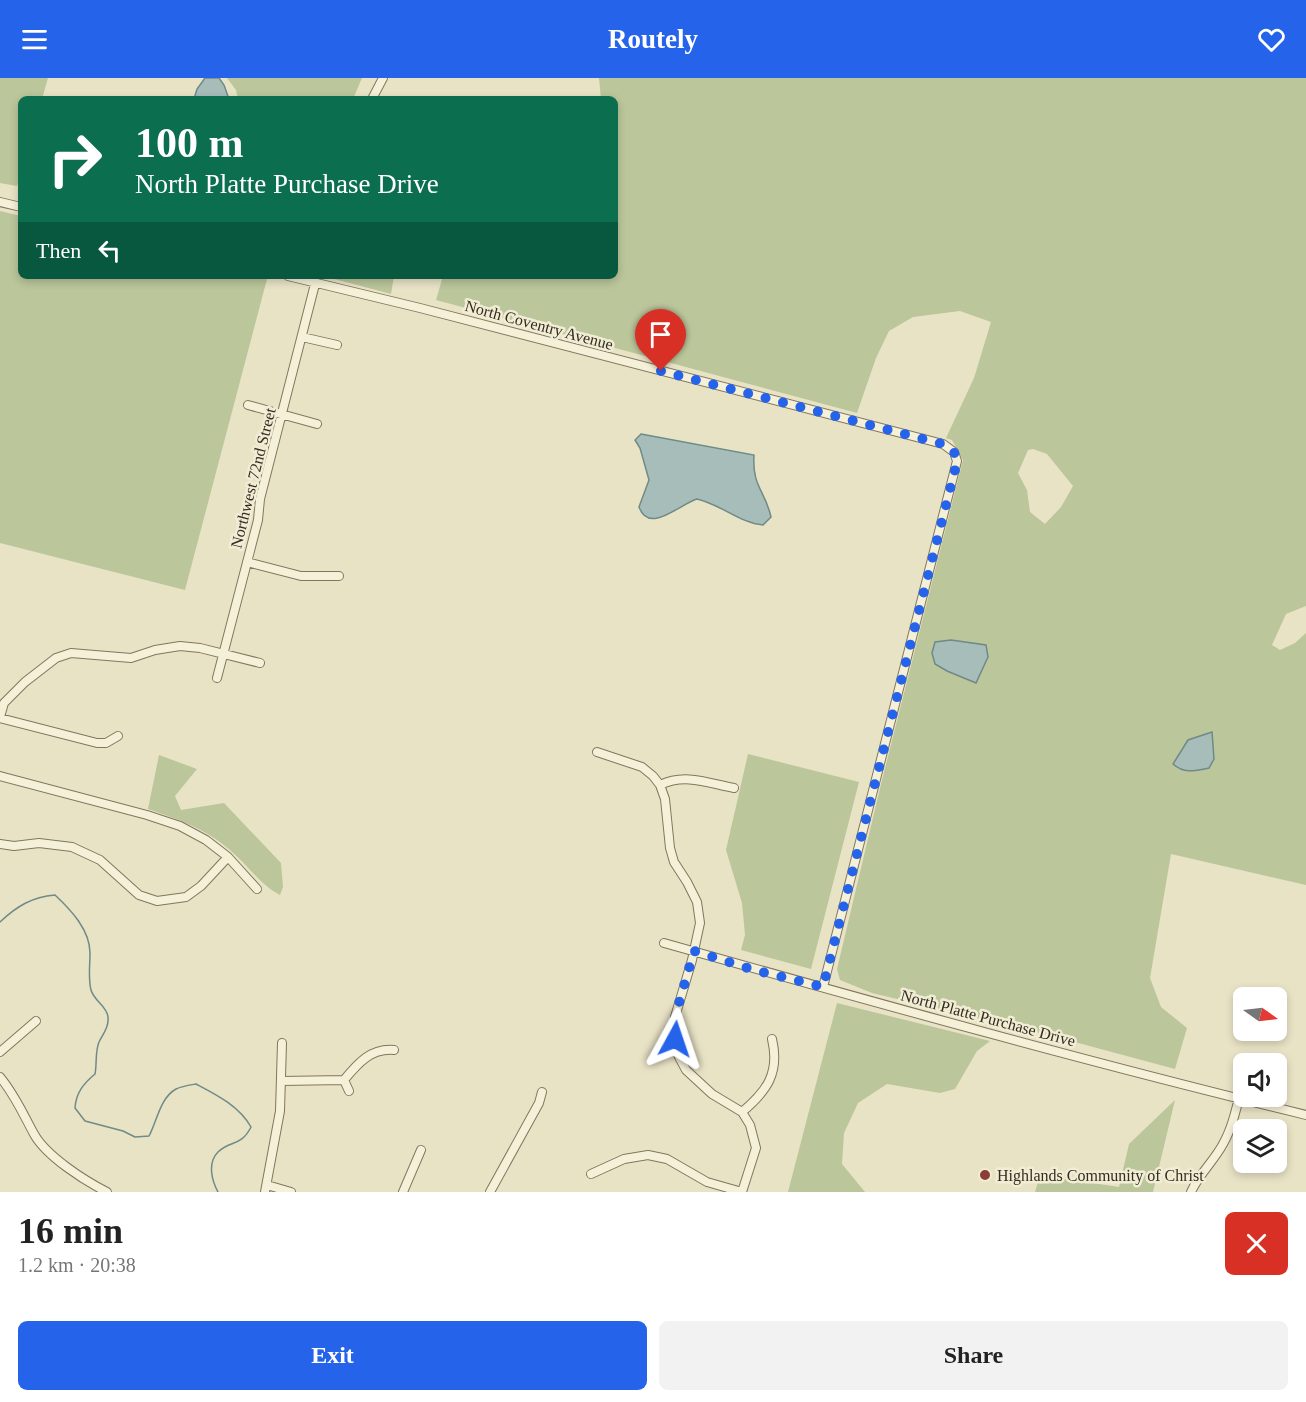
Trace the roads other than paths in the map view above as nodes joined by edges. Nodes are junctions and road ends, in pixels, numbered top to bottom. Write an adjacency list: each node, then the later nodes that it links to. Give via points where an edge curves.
1 (383, 78): 2 (street)
2 (374, 96)
3 (0, 202): 4 (street)
4 (18, 206)
5 (298, 279): 6 (street, North Coventry Avenue)
6 (315, 284): 7 (street, Northwest 72nd Street); 28 (street, North Coventry Avenue, via 869,423 943,444 954,452 957,462)
7 (302, 337): 8 (street); 10 (street, Northwest 72nd Street)
8 (337, 345)
9 (248, 405): 10 (street)
10 (282, 415): 11 (street); 12 (street, Northwest 72nd Street)
11 (317, 424)
12 (247, 562): 13 (street, via 301,576); 14 (street, Northwest 72nd Street)
13 (339, 576)
14 (224, 655): 15 (street); 16 (street, Northwest 72nd Street); 17 (street, via 180,646 130,658 71,653 56,658 25,682 4,703)
15 (260, 663)
16 (217, 678)
17 (0, 718): 18 (street, via 97,743)
18 (118, 736)
19 (597, 752): 21 (street, via 642,767)
20 (0, 776): 24 (street, via 180,826)
21 (660, 785): 22 (street, via 684,778); 27 (street, via 674,862 697,902 700,923)
22 (734, 788)
23 (0, 844): 24 (street, via 72,847 100,860 139,895 158,902 186,897)
24 (228, 857): 25 (street)
25 (257, 888)
26 (664, 943): 27 (street, North Platte Purchase Drive)
27 (694, 951): 28 (street, North Platte Purchase Drive); 42 (street, via 675,1017 679,1057 697,1081)
28 (823, 987): 39 (street, North Platte Purchase Drive)
29 (36, 1021): 33 (street)
30 (772, 1039): 42 (street, via 772,1077)
31 (282, 1043): 36 (street)
32 (394, 1050): 35 (street, via 366,1056)
33 (0, 1052)
34 (0, 1077): 47 (street, via 11,1089 38,1140 82,1179)
35 (344, 1080): 36 (street); 37 (street)
36 (281, 1081): 46 (street, via 279,1125)
37 (349, 1091)
38 (542, 1092): 50 (street)
39 (1233, 1096)
40 (1237, 1107): 52 (street, via 1224,1144)
41 (1277, 1107): 43 (street, North Platte Purchase Drive)
42 (742, 1112): 51 (street, via 756,1148)
43 (1306, 1114)
44 (421, 1150): 49 (street)
45 (591, 1174): 51 (street, via 624,1159 648,1155 667,1159 706,1182)
46 (266, 1188): 48 (street)
47 (107, 1192)
48 (291, 1192)
49 (402, 1192)
50 (490, 1192)
51 (742, 1192)
52 (1191, 1192)

